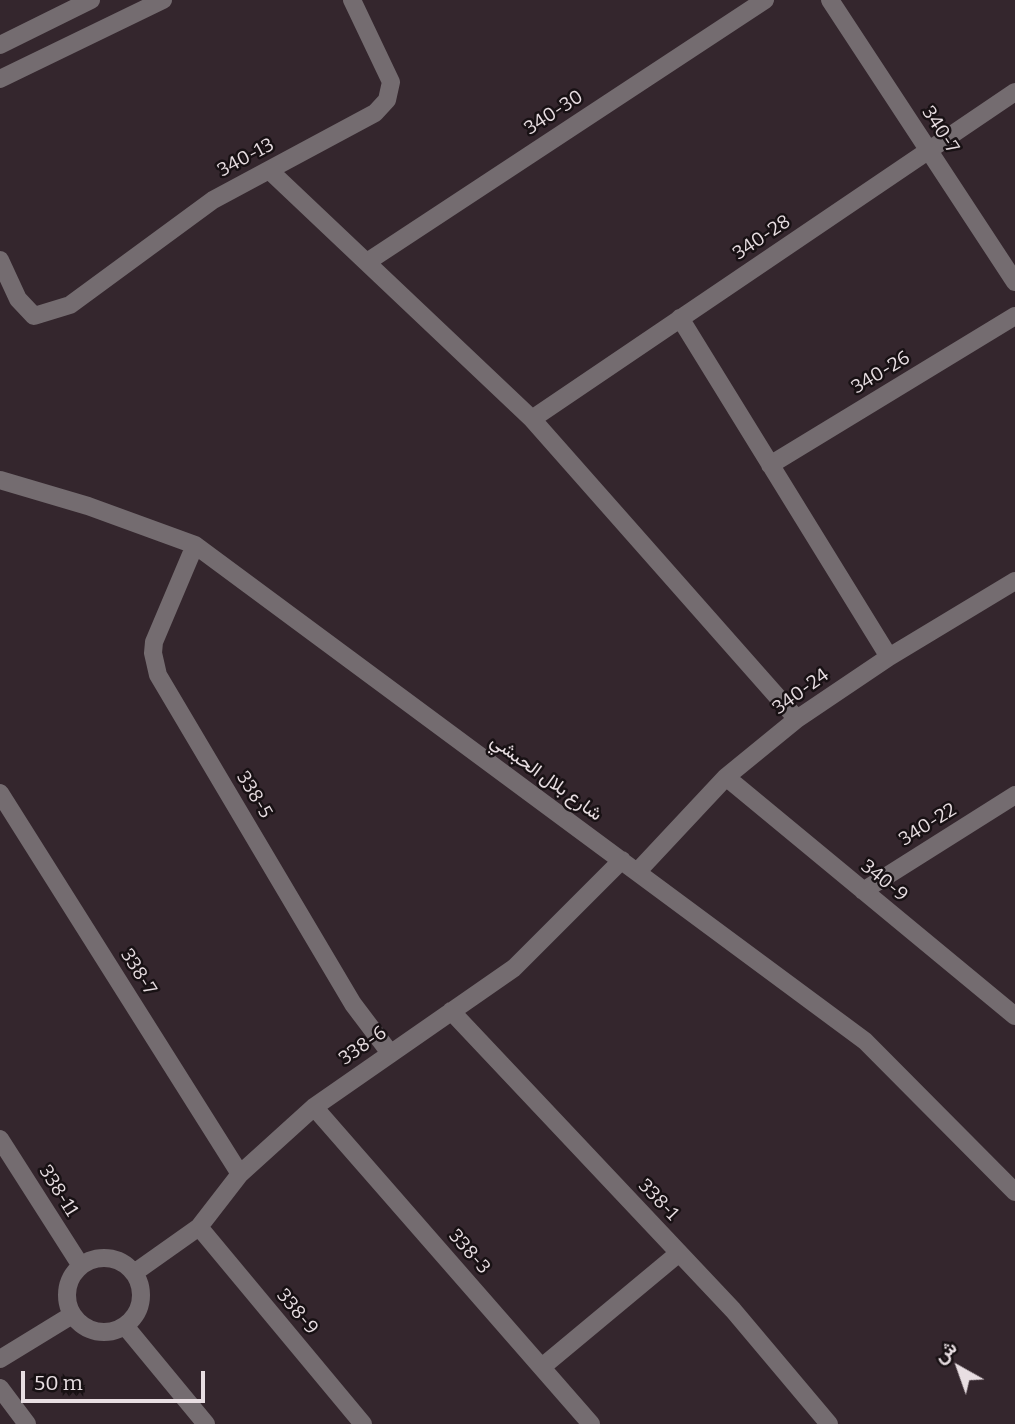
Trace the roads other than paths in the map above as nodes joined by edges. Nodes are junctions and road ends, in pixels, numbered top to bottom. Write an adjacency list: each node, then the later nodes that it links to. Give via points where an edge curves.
1 (90, 0): 6 (street)
2 (163, 0): 7 (street)
3 (352, 0): 10 (street, 340-13, via 389,74 387,100 375,113)
4 (765, 0): 12 (street, 340-30)
5 (830, 0): 9 (street, 340-7)
6 (0, 45)
7 (0, 79)
8 (1015, 92): 9 (street, 340-28)
9 (928, 150): 13 (street, 340-7); 15 (street, 340-28)
10 (269, 170): 11 (street, 340-13, via 213,200 70,305 34,316 18,299); 12 (street)
11 (0, 260)
12 (367, 262): 16 (street)
13 (1015, 282)
14 (1015, 316): 17 (street, 340-26)
15 (680, 318): 16 (street, 340-28); 17 (street)
16 (532, 419): 22 (street)
17 (769, 465): 21 (street)
18 (0, 480): 19 (street, شارع بلال الحبشي)
19 (195, 545): 26 (street, شارع بلال الحبشي); 31 (street, 338-5, via 154,642 158,675 354,1004)
20 (1015, 581): 21 (street, 340-24)
21 (889, 657): 22 (street, 340-24)
22 (797, 719): 23 (street, 340-24)
23 (726, 777): 27 (street, 340-24); 28 (street, 340-9)
24 (0, 793): 34 (street, 338-7)
25 (1015, 795): 28 (street, 340-22)
26 (622, 860): 27 (street, شارع بلال الحبشي); 29 (street, 338-6, via 514,968)
27 (638, 871): 35 (street, شارع بلال الحبشي, via 864,1041)
28 (863, 891): 30 (street, 340-9)
29 (451, 1011): 31 (street, 338-6); 37 (street, 338-1)
30 (1013, 1011)
31 (390, 1053): 32 (street, 338-6)
32 (314, 1107): 34 (street, 338-6); 43 (street, 338-3)
33 (0, 1139): 38 (street, 338-11)
34 (240, 1174): 36 (street, 338-6)
35 (1015, 1192)
36 (199, 1227): 39 (street, 338-6); 47 (street, 338-9)
37 (679, 1253): 43 (street); 49 (street, 338-1)
38 (81, 1266): 39 (street, via 103,1258); 40 (street, via 68,1283)
39 (134, 1273): 41 (street, via 141,1296)
40 (72, 1315): 41 (street, via 90,1330 114,1331); 42 (street)
41 (125, 1326): 46 (street)
42 (0, 1359)
43 (542, 1367): 48 (street, 338-3)
44 (0, 1388): 45 (street)
45 (27, 1424)
46 (206, 1424)
47 (363, 1424)
48 (592, 1424)
49 (829, 1424)

